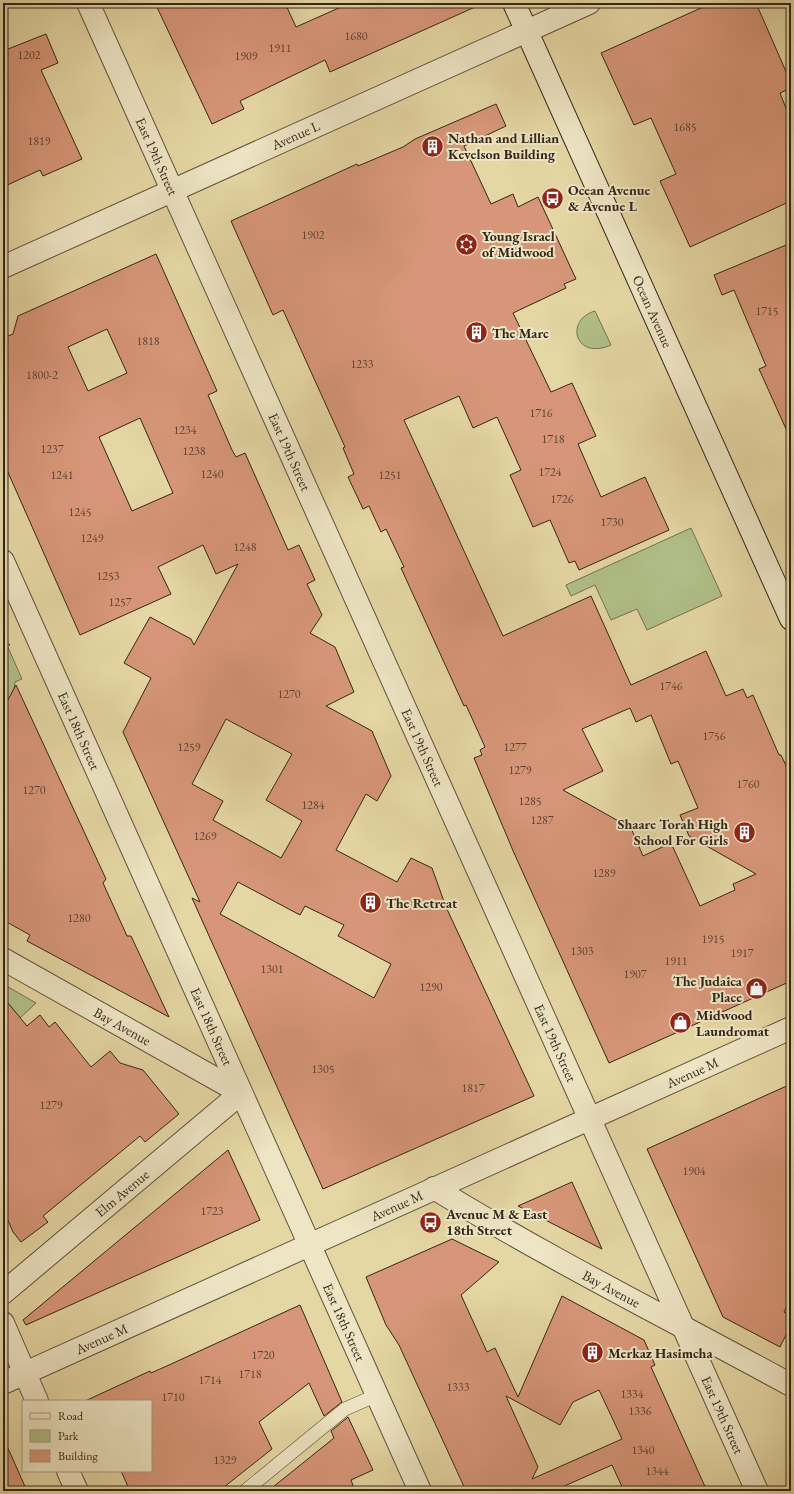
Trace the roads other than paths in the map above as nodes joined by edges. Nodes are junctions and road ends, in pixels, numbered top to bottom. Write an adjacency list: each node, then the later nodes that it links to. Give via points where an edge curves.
1 (88, 3): 5 (street, East 19th Street)
2 (514, 3): 4 (street, Ocean Avenue)
3 (589, 3): 4 (street, Avenue L)
4 (526, 30): 5 (street, Avenue L); 8 (street, Ocean Avenue)
5 (173, 191): 6 (street, Avenue L); 12 (street, East 19th Street)
6 (3, 267)
7 (3, 561): 11 (street, East 18th Street)
8 (791, 619)
9 (3, 959): 11 (street, Bay Avenue)
10 (791, 1028): 12 (street, Avenue M)
11 (241, 1093): 14 (street, East 18th Street); 15 (street, Elm Avenue)
12 (589, 1119): 13 (street, Avenue M); 17 (street, East 19th Street)
13 (434, 1188): 14 (street, Avenue M); 17 (street, Bay Avenue)
14 (309, 1244): 18 (street, Avenue M); 21 (street, East 18th Street)
15 (3, 1293)
16 (3, 1323): 18 (street)
17 (683, 1328): 20 (street, Bay Avenue); 27 (street, East 19th Street)
18 (24, 1373): 19 (street, Avenue M); 22 (street)
19 (3, 1383)
20 (791, 1385)
21 (377, 1395): 25 (lane, via 345,1409); 26 (street, East 18th Street)
22 (37, 1400)
23 (68, 1472): 24 (street)
24 (77, 1491)
25 (245, 1491)
26 (420, 1491)
27 (757, 1491)

